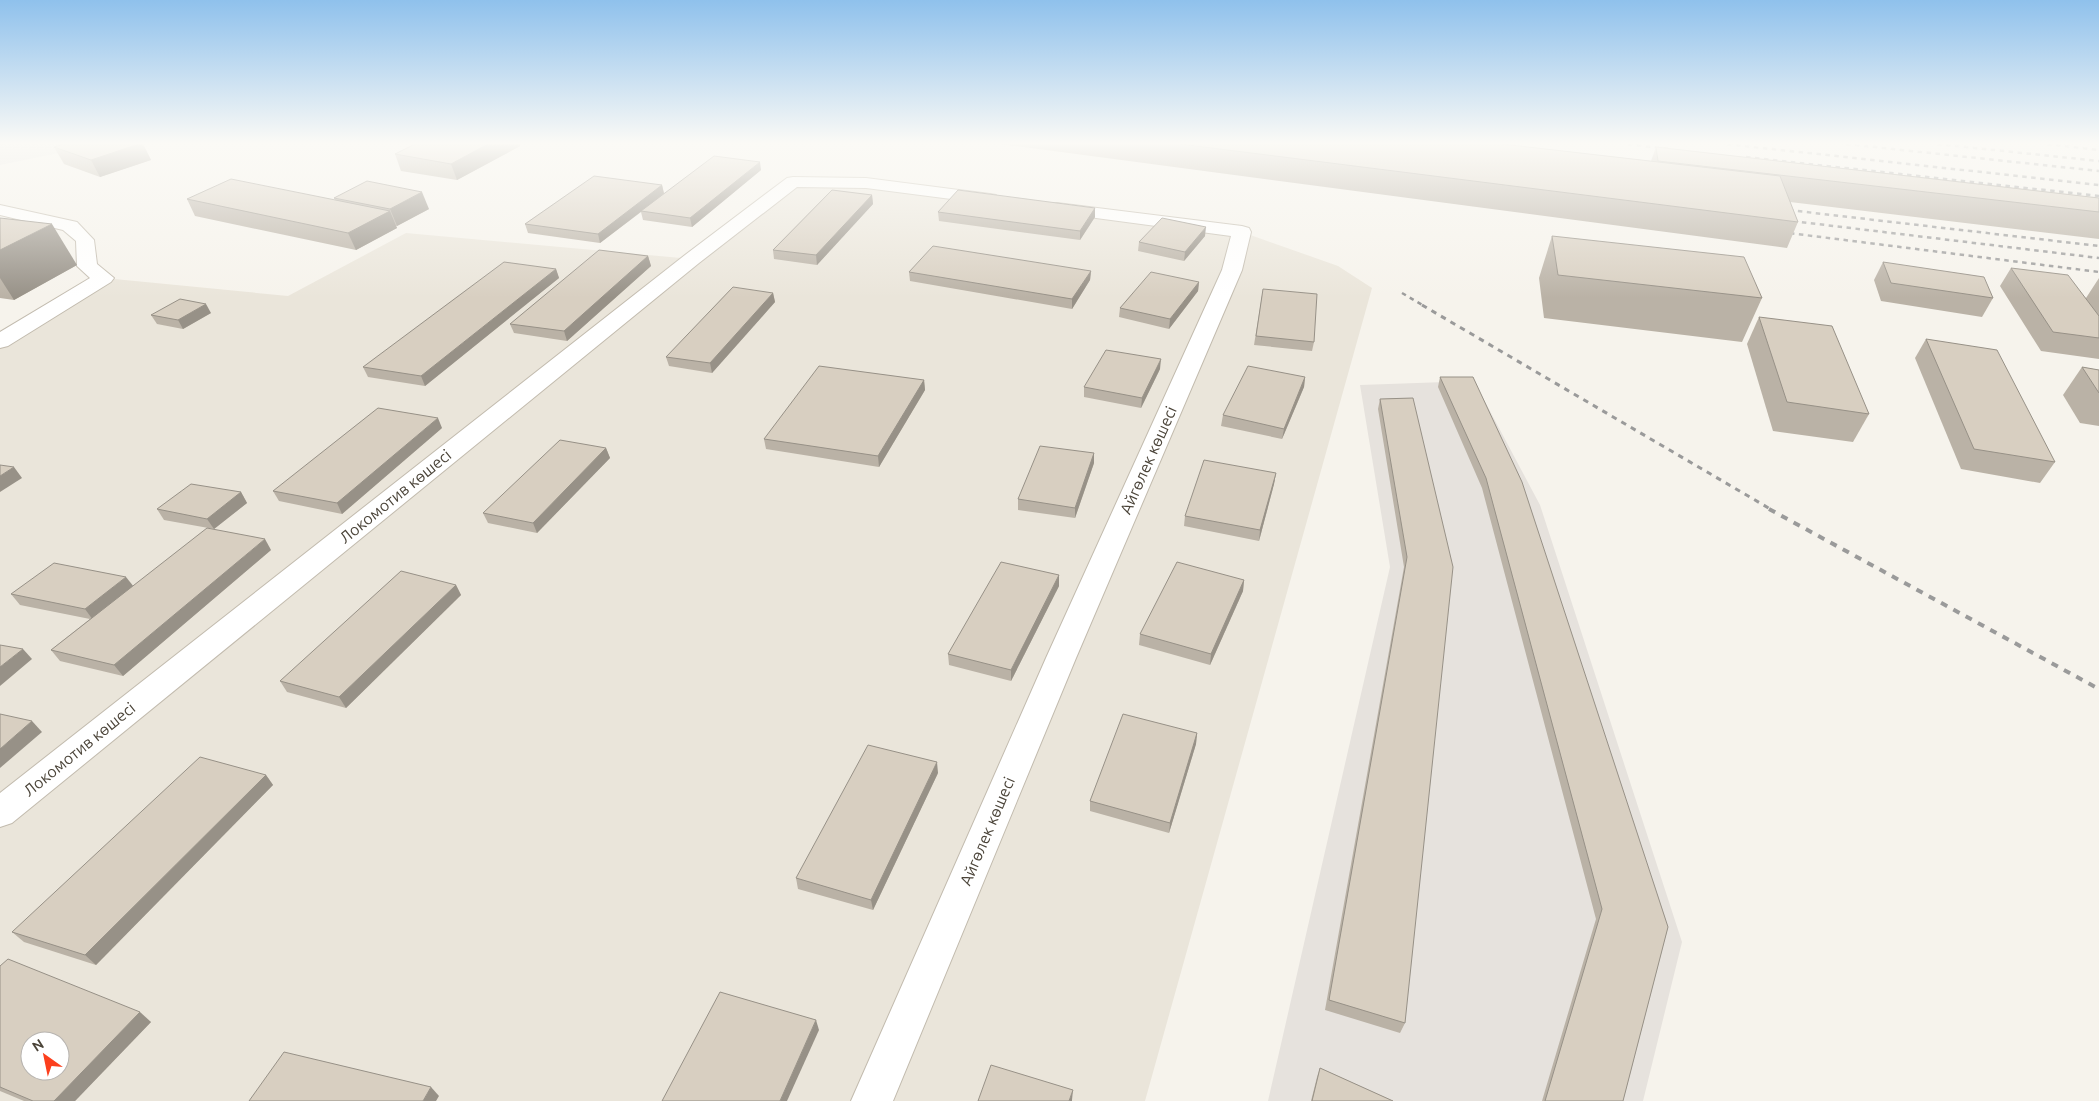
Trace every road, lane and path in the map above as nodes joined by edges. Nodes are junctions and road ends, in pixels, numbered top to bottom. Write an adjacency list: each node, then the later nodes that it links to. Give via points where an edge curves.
1 (775, 195): 5 (street, Локомотив көшесі, via 684,265)
2 (959, 195): 6 (street, Айгөлек көшесі, via 1242,232 1232,270)
3 (0, 210): 4 (street, via 70,226 85,240 87,266 104,278)
4 (0, 342)
5 (0, 813)
6 (872, 1101)

